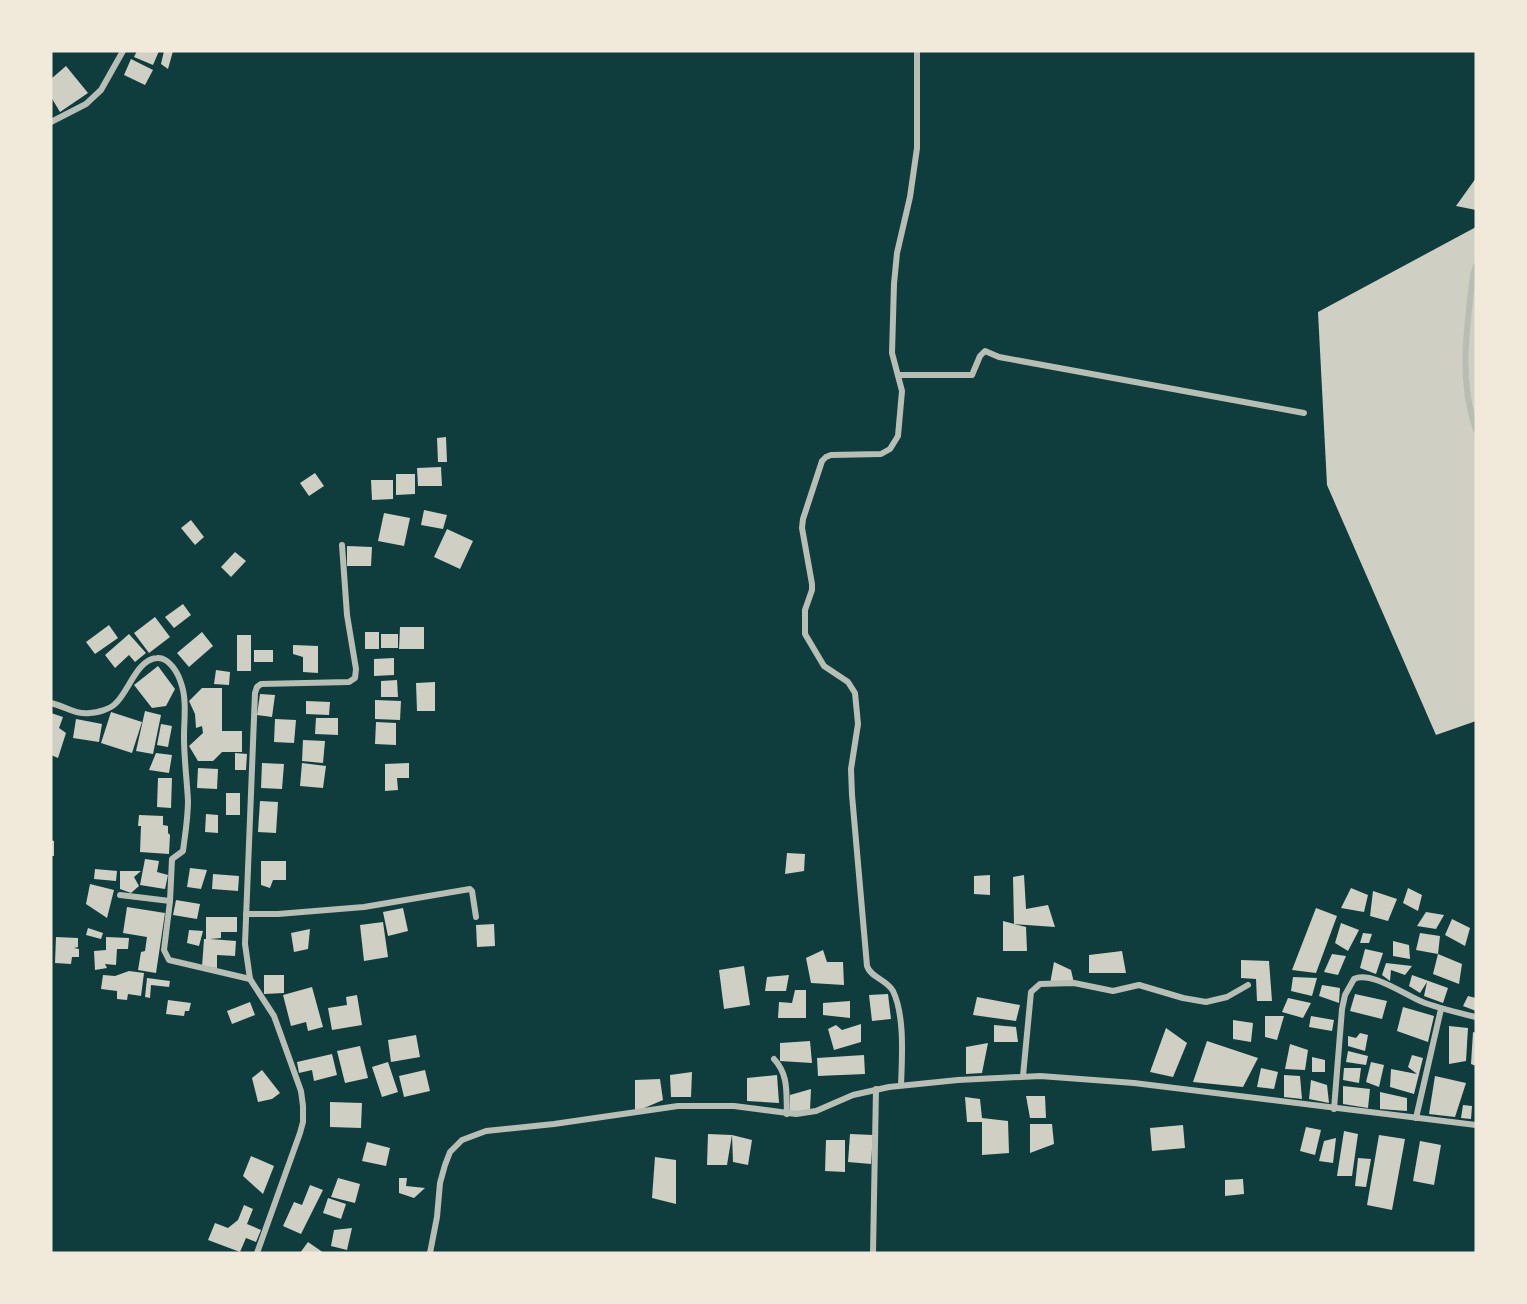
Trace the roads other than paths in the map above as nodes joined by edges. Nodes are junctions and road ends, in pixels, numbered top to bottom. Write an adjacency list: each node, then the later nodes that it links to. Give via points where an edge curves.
1 (123, 51): 3 (street, via 101,90 86,104)
2 (917, 51): 5 (street, via 917,148 895,270 892,353)
3 (51, 122)
4 (1476, 266): 7 (street, via 1465,363 1466,391)
5 (899, 375): 6 (street, via 972,375 985,351 999,357); 20 (street, via 900,423 894,444 881,454 826,457 802,528 812,584 805,610 805,633 824,666 848,682 855,693 858,724 851,769 852,795 867,966 870,973 887,983 898,1008)
6 (1304, 413)
7 (1476, 430)
8 (342, 545): 12 (street, via 345,600 356,669 353,681 269,683 256,687)
9 (51, 703): 11 (street, via 89,714 113,706 150,660 164,660 176,671 184,699 188,803 183,851 172,859)
10 (120, 895): 11 (street)
11 (170, 901): 14 (street, via 164,950 170,960)
12 (246, 914): 13 (street, via 364,907 470,889); 14 (street)
13 (476, 917)
14 (250, 979): 26 (street, via 274,1016 303,1106 300,1133)
15 (1248, 985): 19 (street, via 1227,997 1206,1002 1139,985 1113,991 1074,983 1040,984 1031,992)
16 (1441, 1009): 17 (street); 22 (street, via 1383,982 1365,976 1354,979 1342,1009); 24 (street)
17 (1476, 1017)
18 (774, 1059): 23 (street, via 785,1076)
19 (1023, 1076): 20 (street); 22 (street, via 1134,1083)
20 (901, 1085): 21 (street)
21 (876, 1089): 23 (street, via 816,1111); 28 (street)
22 (1334, 1108): 24 (street)
23 (787, 1114): 27 (street, via 734,1106 678,1106 486,1131 462,1140 450,1152 445,1165)
24 (1416, 1118): 25 (street)
25 (1476, 1125)
26 (257, 1253)
27 (430, 1253)
28 (873, 1253)

